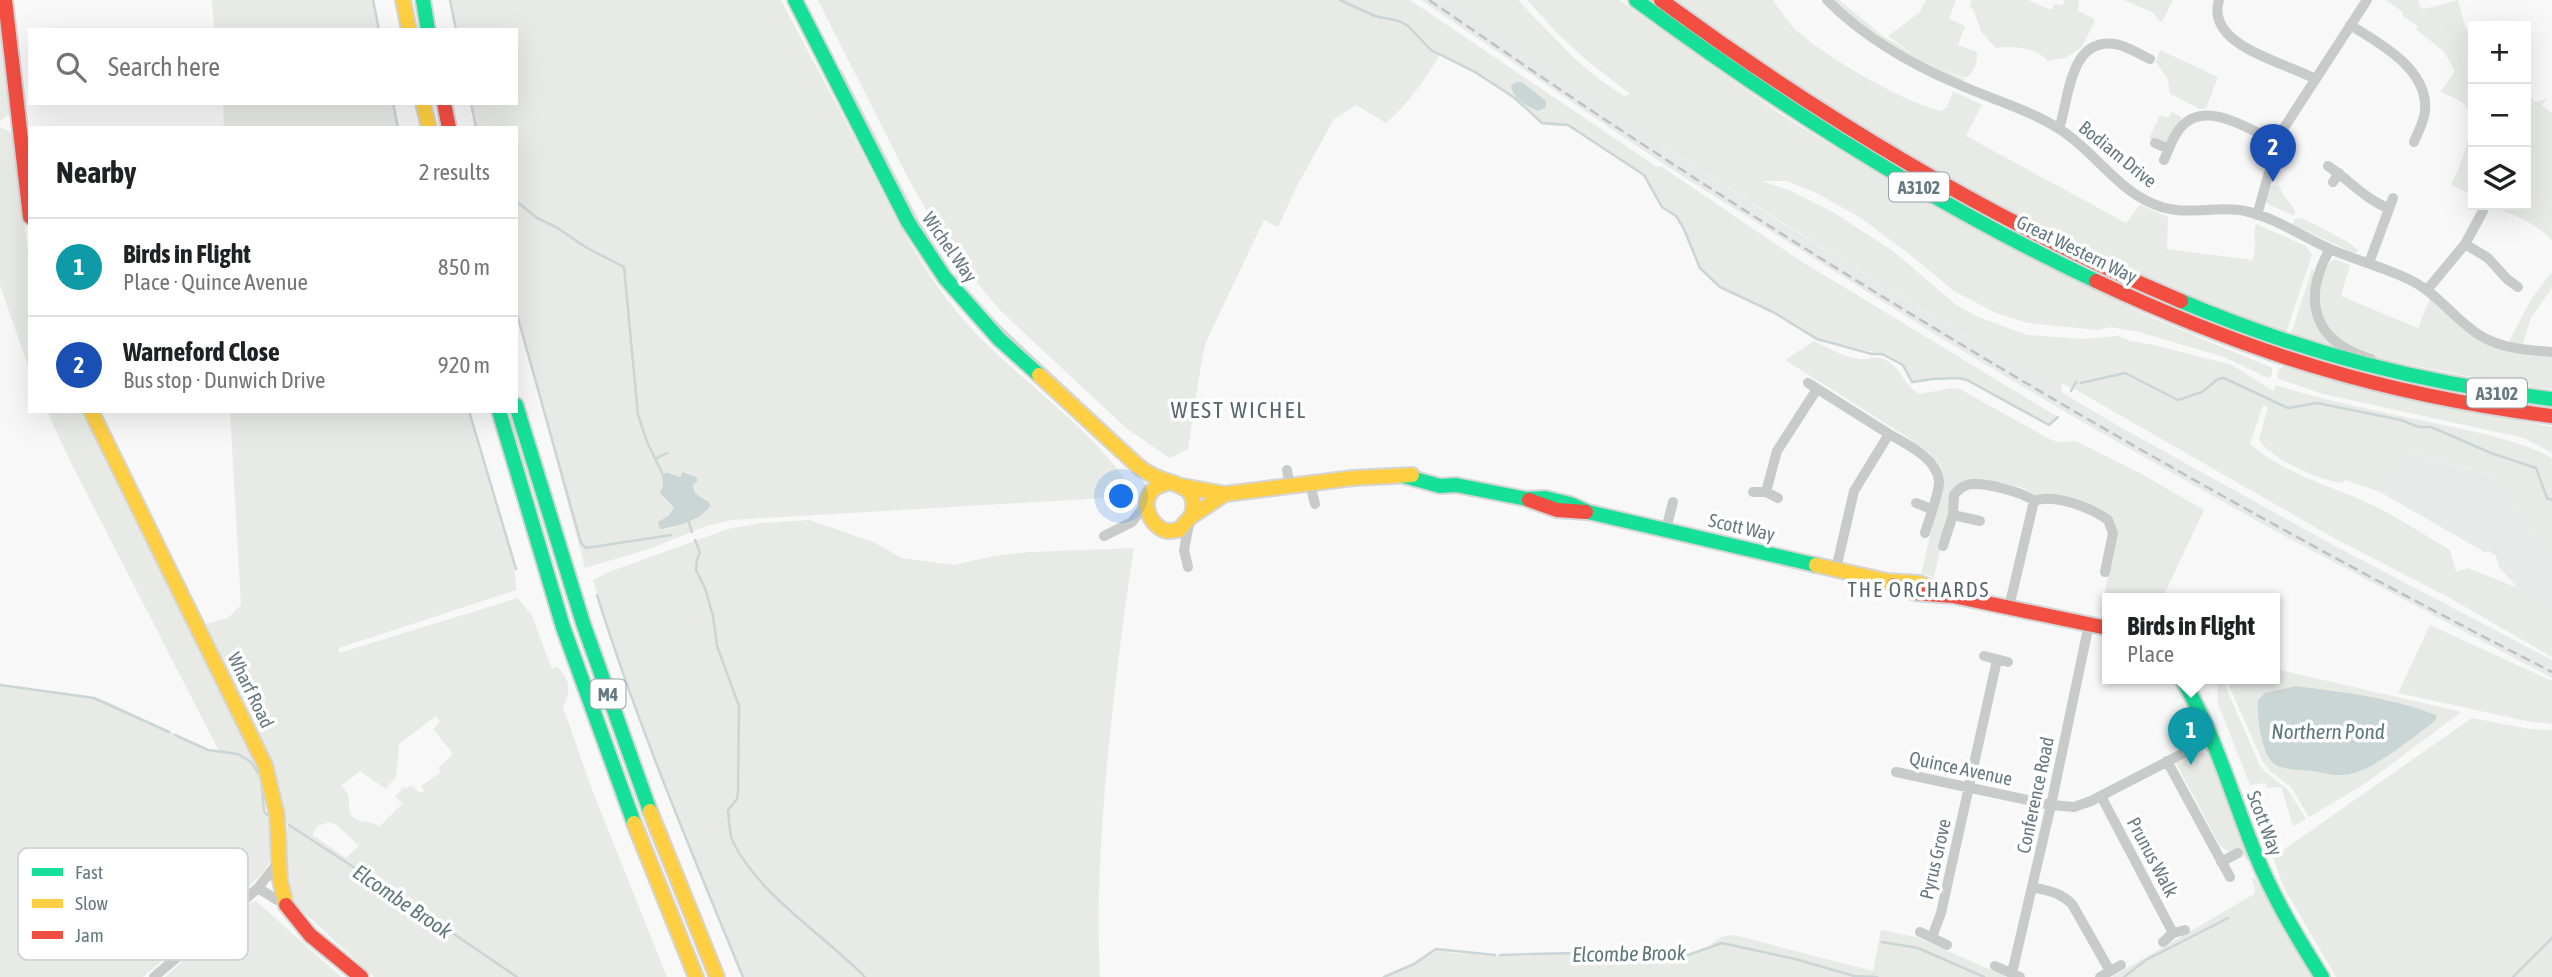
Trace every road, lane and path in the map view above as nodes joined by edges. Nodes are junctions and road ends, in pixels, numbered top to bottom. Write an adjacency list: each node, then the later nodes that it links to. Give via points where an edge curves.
1 (5, 0): 27 (main road)
2 (403, 0): 11 (main road)
3 (423, 0): 12 (main road)
4 (795, 0): 46 (main road, Wichel Way, via 908,222 945,278 999,339)
5 (1636, 0): 42 (main road, Great Western Way / A3102, via 1744,78 1862,154 1996,230 2131,298 2223,337 2337,375 2433,398)
6 (1661, 0): 37 (main road, Great Western Way / A3102, via 1777,82 1884,149 1973,201 2124,278 2214,318 2289,344)
7 (1827, 0): 19 (street, Bodiam Drive, via 1866,33 1914,62)
8 (2219, 0): 14 (street, via 2219,22 2231,40)
9 (2367, 0): 10 (street)
10 (2350, 25): 14 (street); 21 (street, via 2390,51 2417,82 2426,109)
11 (409, 28)
12 (428, 28)
13 (2150, 59): 19 (street, via 2138,48 2118,45 2085,51 2076,64)
14 (2315, 79): 20 (street)
15 (424, 105): 17 (main road)
16 (444, 105): 18 (main road)
17 (429, 126)
18 (449, 126)
19 (2059, 129): 30 (street, Bodiam Drive, via 2134,193 2155,205 2179,211 2232,210)
20 (2277, 142): 23 (street, via 2226,119 2202,115 2181,127); 30 (street)
21 (2414, 142)
22 (2155, 143): 23 (street)
23 (2169, 149): 24 (street)
24 (2164, 160)
25 (2328, 166): 28 (street, via 2336,178)
26 (2393, 198): 28 (street)
27 (28, 200)
28 (2388, 208): 33 (street)
29 (2483, 211): 31 (street)
30 (2257, 215): 32 (street, Bodiam Drive)
31 (2465, 244): 34 (street, via 2488,258); 35 (street)
32 (2330, 249): 33 (street, Bodiam Drive); 37 (street, via 2314,298 2317,316 2330,338 2351,352)
33 (2369, 263): 35 (street, Bodiam Drive)
34 (2518, 287)
35 (2427, 289): 36 (street, Bodiam Drive, via 2481,336 2510,348)
36 (2552, 352)
37 (2442, 383): 38 (main road, Great Western Way / A3102)
38 (2552, 399)
39 (518, 412): 107 (main road, M4, via 607,694)
40 (92, 413): 86 (main road, Wharf Road, via 265,765 274,791)
41 (500, 413): 106 (main road, M4, via 594,717)
42 (2528, 413): 43 (main road, Great Western Way / A3102); 44 (street)
43 (2552, 416)
44 (2552, 422)
45 (1889, 434): 52 (street, via 1813,386 1777,451); 60 (street, via 1934,468 1939,481); 72 (street, via 1854,491)
46 (1139, 467): 48 (main road, Wichel Way); 54 (main road, Wichel Way)
47 (1287, 470): 50 (street)
48 (1176, 484): 53 (main road, Scott Way); 54 (main road, via 1160,485); 62 (main road, via 1193,499)
49 (1310, 484): 50 (main road, Scott Way); 59 (street); 66 (main road, Scott Way, via 1404,476 1440,486 1545,498)
50 (1290, 486): 53 (main road, Scott Way)
51 (1753, 492): 52 (street)
52 (1766, 492): 55 (street)
53 (1225, 494): 62 (main road, Scott Way)
54 (1148, 498): 64 (street); 65 (main road, via 1148,516)
55 (1779, 498)
56 (2034, 501): 61 (street, via 2022,492 1973,484 1954,495); 73 (street, via 2048,498 2108,520 2113,533); 74 (street)
57 (1673, 502): 66 (street)
58 (1916, 503): 60 (street)
59 (1315, 504)
60 (1931, 509): 67 (street)
61 (1953, 515): 63 (street); 69 (street)
62 (1191, 517): 65 (main road, via 1180,528); 70 (street)
63 (1980, 521)
64 (1132, 522): 65 (street); 68 (street)
65 (1161, 527): 70 (street)
66 (1666, 529): 72 (main road, Scott Way)
67 (1925, 533)
68 (1104, 536)
69 (1943, 546)
70 (1184, 550): 71 (street)
71 (1188, 567)
72 (1836, 569): 74 (main road, Scott Way, via 1919,594)
73 (2105, 572)
74 (2009, 607): 75 (main road, Scott Way)
75 (2089, 624): 76 (main road, Scott Way); 84 (street, Conference Road)
76 (2102, 627)
77 (1984, 656): 82 (street, Pyrus Grove, via 2003,661)
78 (2185, 684): 79 (main road, Scott Way)
79 (2211, 739): 80 (street, Quince Avenue); 108 (main road, Scott Way, via 2269,884)
80 (2167, 761): 83 (street, Quince Avenue); 87 (street)
81 (1896, 772): 82 (street, Quince Avenue)
82 (1969, 788): 84 (street, Quince Avenue); 96 (street, Pyrus Grove)
83 (2101, 796): 84 (street, Quince Avenue, via 2074,807); 95 (street, Prunus Walk)
84 (2051, 805): 89 (street, Conference Road)
85 (2238, 853): 87 (street)
86 (281, 856): 90 (street); 92 (main road, Wharf Road)
87 (2221, 862): 88 (street)
88 (2230, 877)
89 (2032, 887): 102 (street, via 2064,896 2072,904); 103 (street, Conference Road)
90 (258, 888): 91 (street); 92 (street)
91 (248, 897)
92 (285, 902): 105 (main road, via 301,924)
93 (2185, 930): 95 (street)
94 (1920, 932): 96 (street)
95 (2173, 933): 97 (street)
96 (1932, 937): 98 (street)
97 (2163, 942)
98 (1947, 945)
99 (174, 960): 104 (street)
100 (2121, 965): 102 (street)
101 (1995, 966): 103 (street, Conference Road)
102 (2105, 974)
103 (2016, 975)
104 (154, 977)
105 (361, 977)
106 (696, 977)
107 (718, 977)
108 (2322, 977)

